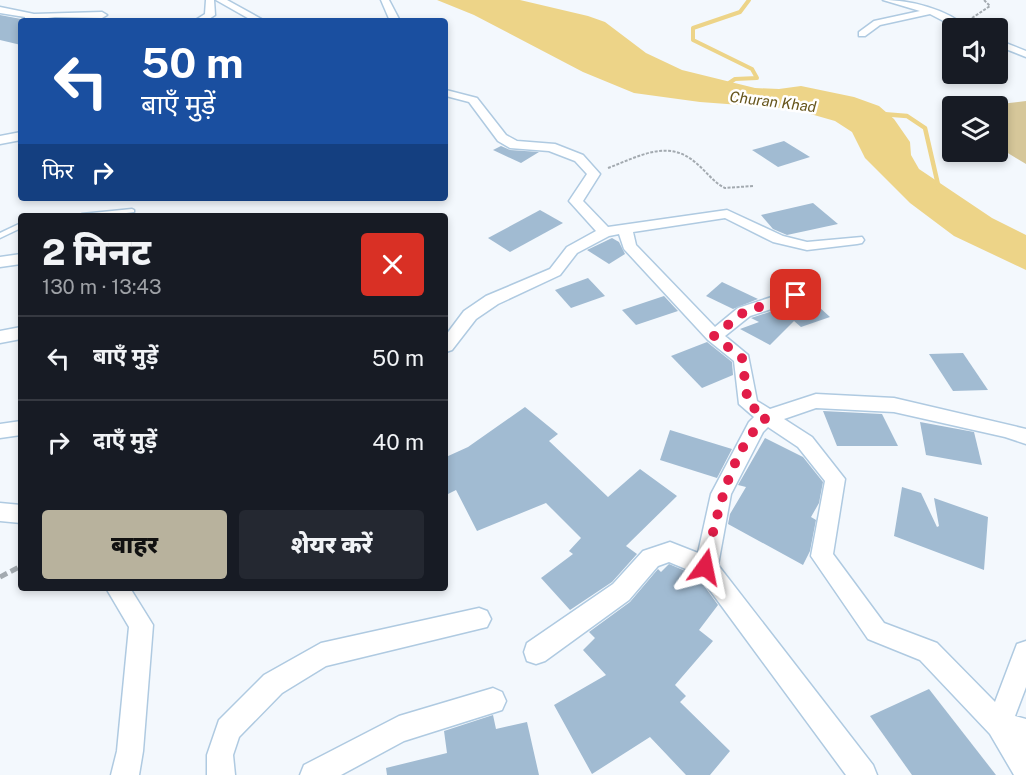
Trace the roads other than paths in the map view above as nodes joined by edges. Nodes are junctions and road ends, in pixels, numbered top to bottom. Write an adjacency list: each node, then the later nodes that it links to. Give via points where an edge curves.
1 (210, 0): 10 (street, via 210,15)
2 (220, 0): 11 (street)
3 (385, 0): 12 (street)
4 (887, 0): 7 (street)
5 (51, 5): 9 (street)
6 (0, 10): 9 (street)
7 (932, 11): 13 (street); 14 (street, via 877,23)
8 (102, 15): 9 (street)
9 (30, 18)
10 (204, 18)
11 (254, 18)
12 (394, 18)
13 (945, 18)
14 (862, 34)
15 (1008, 47): 16 (street)
16 (1026, 54)
17 (448, 94): 24 (street, via 473,100 502,138 514,146 551,147 579,158 594,174 576,201)
18 (18, 137): 19 (street)
19 (0, 140)
20 (132, 211): 21 (lane)
21 (112, 213)
22 (18, 227): 25 (lane)
23 (625, 229): 24 (street); 26 (street, via 727,214 778,239 807,246); 31 (street, via 628,246)
24 (605, 232): 33 (street, via 572,250 555,272 492,300 470,315)
25 (0, 236)
26 (857, 240)
27 (18, 259): 28 (street)
28 (0, 262)
29 (796, 295): 31 (street, via 744,312)
30 (18, 334): 32 (street)
31 (714, 336): 34 (street, via 742,358 748,404)
32 (0, 337)
33 (448, 343)
34 (767, 417): 37 (street, via 816,401 894,405); 40 (street, via 756,427 721,494); 46 (street, via 806,442 835,479 822,556 876,631 928,651)
35 (18, 428): 36 (street)
36 (0, 431)
37 (1026, 437)
38 (0, 512): 39 (street)
39 (18, 514)
40 (705, 567): 43 (street, via 670,552 651,558 621,592); 52 (street)
41 (119, 591): 49 (street, via 141,625)
42 (479, 619): 50 (street, via 321,655 273,684 228,729 220,755)
43 (536, 652)
44 (1026, 653): 46 (street)
45 (493, 700): 51 (street, via 399,729)
46 (999, 725): 47 (street); 48 (street)
47 (1026, 732)
48 (1026, 770)
49 (125, 775)
50 (221, 775)
51 (314, 775)
52 (863, 775)

